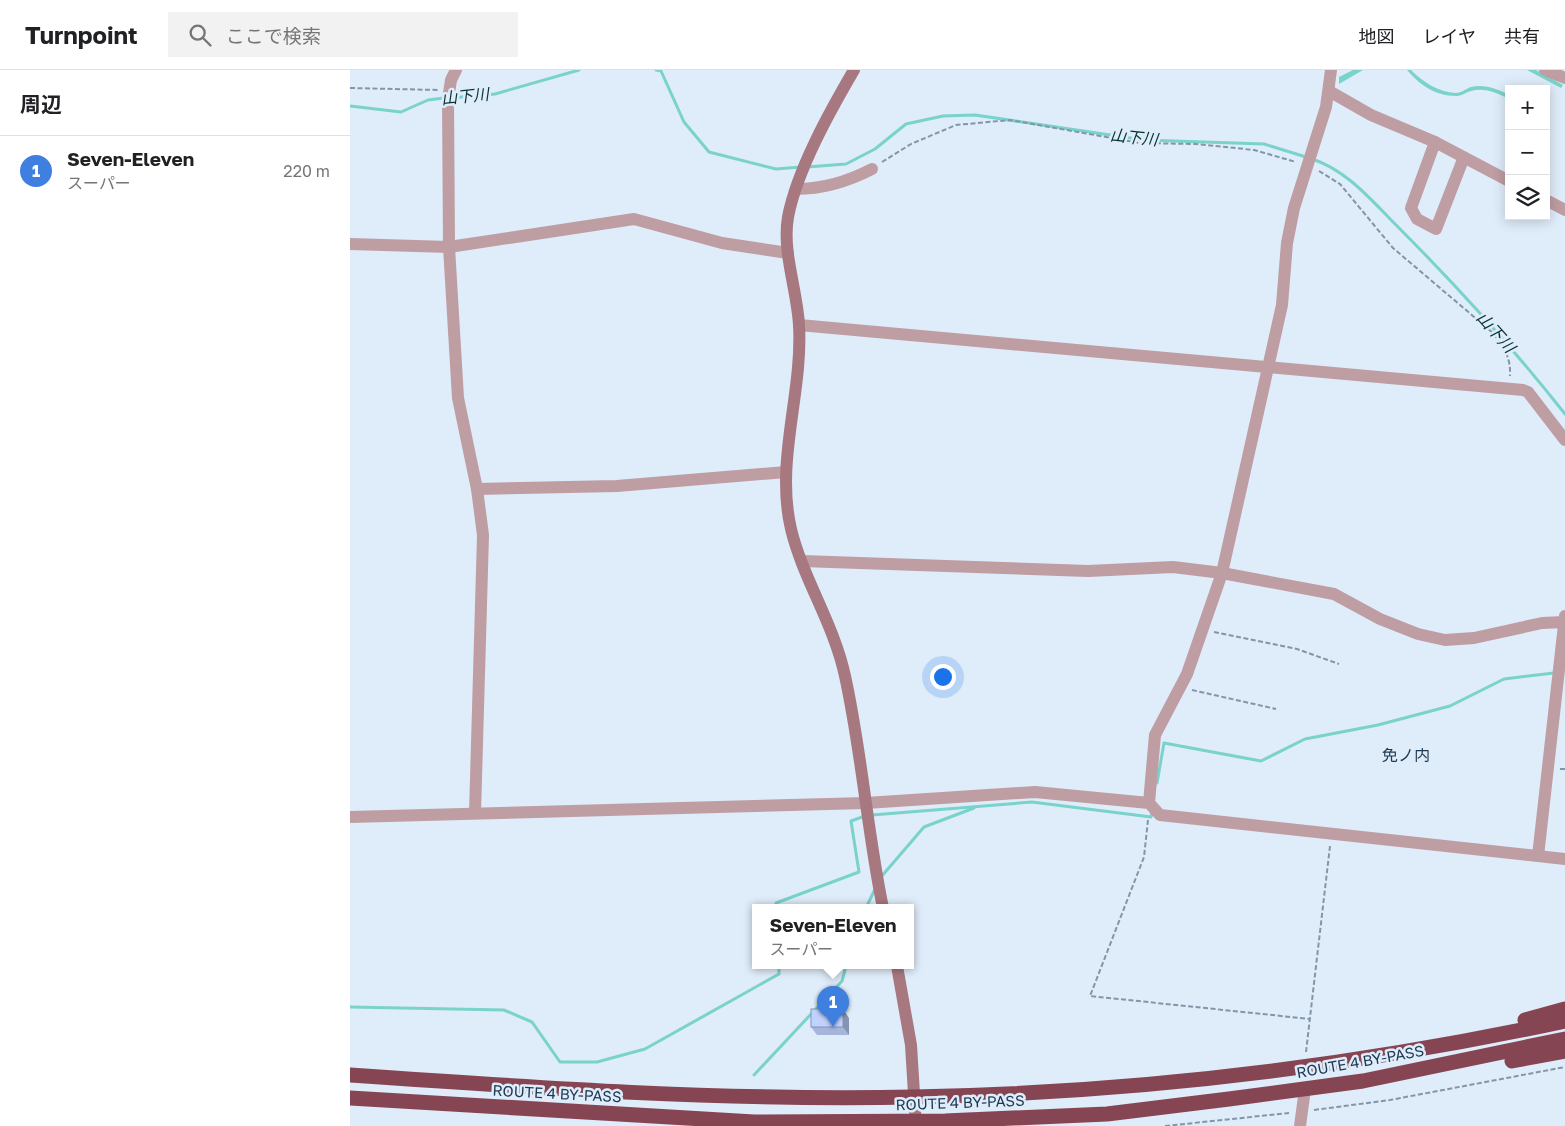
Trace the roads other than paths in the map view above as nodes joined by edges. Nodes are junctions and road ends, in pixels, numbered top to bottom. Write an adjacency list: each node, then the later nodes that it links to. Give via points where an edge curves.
1 (456, 70): 15 (street, via 450,90)
2 (854, 70): 11 (street, via 805,164)
3 (1332, 70): 6 (street)
4 (1545, 70): 5 (street)
5 (1565, 78)
6 (1329, 91): 7 (street, via 1371,115); 18 (street, via 1294,208 1287,243 1282,305)
7 (1435, 142): 8 (street); 8 (street, via 1412,208 1417,219 1436,229)
8 (1464, 158): 10 (street)
9 (872, 169): 11 (street, via 818,189)
10 (1505, 179)
11 (796, 189): 16 (street, via 788,218)
12 (1550, 202): 13 (street)
13 (1565, 210)
14 (350, 244): 15 (street)
15 (449, 247): 16 (street, via 634,219 722,243); 21 (street, via 458,398)
16 (788, 253): 17 (street)
17 (799, 325): 18 (street); 20 (street, via 799,354)
18 (1268, 368): 19 (street, via 1528,392); 23 (street)
19 (1565, 440)
20 (786, 472): 21 (street, via 617,486); 22 (street, via 786,502)
21 (477, 489): 27 (street, via 482,535)
22 (802, 561): 23 (street, via 1088,571 1173,567); 25 (street, via 826,616 845,673)
23 (1222, 573): 24 (street, via 1334,594 1380,619 1418,634 1446,640 1474,638); 26 (street, via 1204,630 1155,736)
24 (1565, 619): 29 (street)
25 (866, 803): 26 (street, via 1047,792); 27 (street); 31 (street)
26 (1149, 803): 29 (street, via 1160,815)
27 (475, 813): 28 (street)
28 (350, 817)
29 (1538, 856): 30 (street)
30 (1565, 859)
31 (882, 904)
32 (898, 969): 41 (street, via 911,1045)
33 (1565, 1009): 36 (highway, via 1499,1026)
34 (1565, 1021): 36 (highway, ROUTE 4 BY-PASS)
35 (1565, 1040): 39 (highway, ROUTE 4 BY-PASS)
36 (1468, 1042): 41 (highway, ROUTE 4 BY-PASS, via 1222,1078 1105,1088)
37 (1565, 1051): 39 (highway, via 1445,1073)
38 (350, 1075): 41 (highway, ROUTE 4 BY-PASS, via 684,1094)
39 (1363, 1081): 40 (highway, ROUTE 4 BY-PASS)
40 (1305, 1089): 43 (highway, ROUTE 4 BY-PASS, via 1107,1114); 44 (street)
41 (914, 1097): 43 (street)
42 (350, 1098): 43 (highway, ROUTE 4 BY-PASS, via 754,1122)
43 (916, 1124)
44 (1300, 1126)

